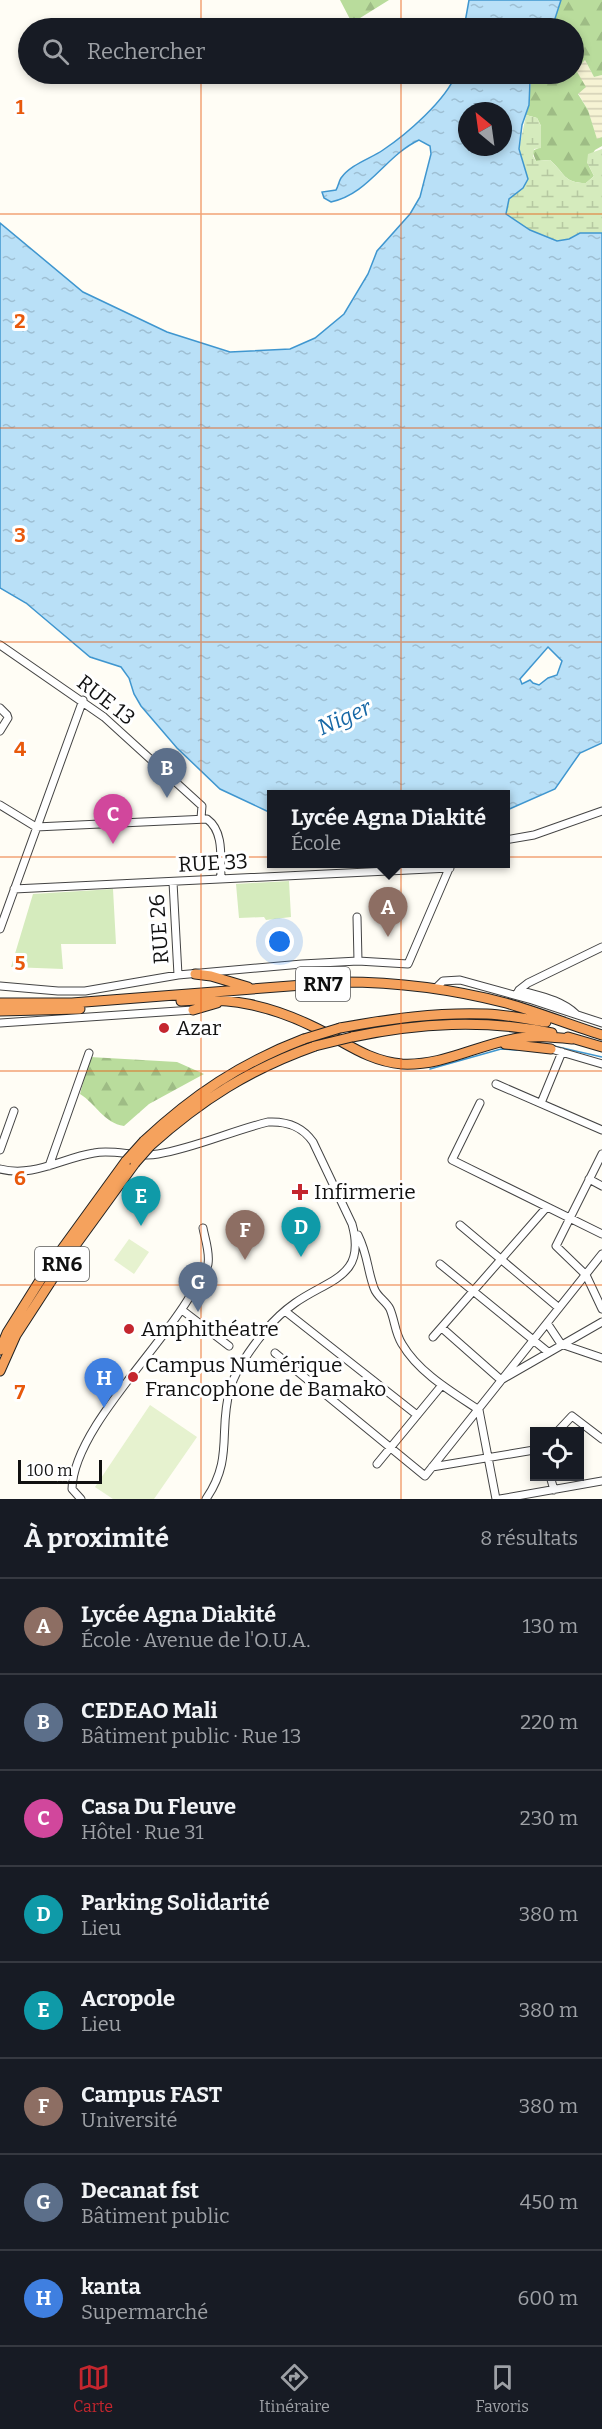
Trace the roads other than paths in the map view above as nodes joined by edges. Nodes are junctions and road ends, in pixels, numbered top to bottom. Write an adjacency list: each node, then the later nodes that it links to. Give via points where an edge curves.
1 (0, 645): 2 (street, RUE 13)
2 (83, 700): 7 (street, RUE 13, via 202,806); 8 (street)
3 (2, 709): 4 (street, via 8,718)
4 (0, 731)
5 (0, 805): 8 (street)
6 (602, 811): 9 (street, via 534,836)
7 (201, 818): 8 (street); 12 (street, via 212,823 219,837)
8 (36, 827): 14 (street)
9 (510, 839)
10 (416, 868): 12 (street, RUE 33)
11 (450, 868): 19 (street, via 408,964)
12 (221, 879): 13 (street, RUE 33)
13 (173, 882): 14 (street, RUE 33); 21 (street, RUE 26)
14 (14, 889): 15 (street)
15 (3, 913): 17 (street)
16 (357, 917): 19 (street)
17 (0, 929)
18 (602, 947): 25 (street)
19 (358, 961): 20 (street)
20 (195, 974): 21 (street); 23 (highway)
21 (178, 975): 22 (street, via 85,991)
22 (0, 986)
23 (254, 988): 24 (highway, RN7, via 378,982); 27 (highway, RN7, via 72,1003)
24 (436, 988): 25 (street, via 443,981 460,980); 32 (highway, RN7, via 508,1004)
25 (517, 992): 31 (street)
26 (228, 1000): 28 (highway); 29 (highway, RN7); 35 (highway, RN7, via 263,1006 315,1028 363,1055 401,1064 434,1062)
27 (0, 1003)
28 (193, 1010): 30 (street)
29 (0, 1011)
30 (0, 1023)
31 (602, 1023)
32 (569, 1025): 33 (highway); 46 (highway, RN6, bridge, via 489,1014 452,1014 340,1028 304,1039 243,1067 178,1109)
33 (602, 1035)
34 (572, 1039): 35 (highway, RN7, via 526,1037); 36 (highway); 46 (highway, RN6, bridge, via 502,1024 467,1024 406,1027 315,1046 213,1095)
35 (494, 1043): 37 (highway)
36 (602, 1047)
37 (551, 1049): 38 (street)
38 (562, 1052): 40 (street); 43 (street)
39 (88, 1053): 50 (street)
40 (602, 1064)
41 (496, 1084): 43 (street)
42 (480, 1103): 54 (street, via 452,1160)
43 (541, 1103): 45 (street)
44 (14, 1111): 47 (street)
45 (602, 1130)
46 (147, 1144): 49 (highway, RN6, bridge)
47 (0, 1150)
48 (602, 1154): 52 (street)
49 (131, 1162): 76 (highway, RN6, via 45,1274); 80 (highway, RN6, via 16,1335)
50 (49, 1166): 51 (street, via 28,1172); 56 (street, via 107,1151 155,1155 251,1126 291,1124 307,1134)
51 (0, 1169)
52 (589, 1179): 53 (street); 55 (street)
53 (602, 1186)
54 (546, 1208): 55 (street); 61 (street)
55 (568, 1219): 59 (street); 63 (street, via 556,1246)
56 (352, 1224): 68 (street, via 357,1247 347,1271); 82 (street, via 364,1247 378,1297 389,1307 402,1345)
57 (460, 1225): 61 (street)
58 (203, 1227): 67 (street, via 207,1266)
59 (602, 1234)
60 (602, 1254): 63 (street)
61 (502, 1260): 64 (street); 65 (street)
62 (440, 1264): 64 (street)
63 (586, 1275): 65 (street); 66 (street)
64 (474, 1292): 71 (street); 73 (street)
65 (559, 1308): 70 (street)
66 (602, 1309)
67 (182, 1310): 75 (street); 95 (street, via 92,1431 77,1461 72,1483)
68 (285, 1311): 84 (street); 96 (street, via 265,1330 230,1389 222,1469)
69 (602, 1322): 74 (street)
70 (547, 1323): 73 (street); 74 (street)
71 (442, 1328): 72 (street); 81 (street)
72 (433, 1337)
73 (533, 1340): 77 (street); 81 (street)
74 (561, 1344): 77 (street); 79 (street)
75 (229, 1346)
76 (0, 1350)
77 (548, 1352): 81 (street)
78 (275, 1353): 87 (street)
79 (602, 1358)
80 (0, 1371)
81 (501, 1380): 83 (street)
82 (442, 1385): 83 (street); 84 (street)
83 (479, 1410): 89 (street); 91 (street)
84 (417, 1415): 87 (street)
85 (561, 1427): 86 (street, via 572,1416)
86 (602, 1439)
87 (390, 1448): 90 (street); 91 (street, via 425,1476)
88 (530, 1451): 89 (street)
89 (489, 1457): 91 (street); 97 (street)
90 (377, 1464)
91 (432, 1467)
92 (551, 1481): 94 (street)
93 (602, 1481): 94 (street)
94 (554, 1490): 98 (street)
95 (81, 1499)
96 (206, 1499)
97 (496, 1499)
98 (500, 1499)

